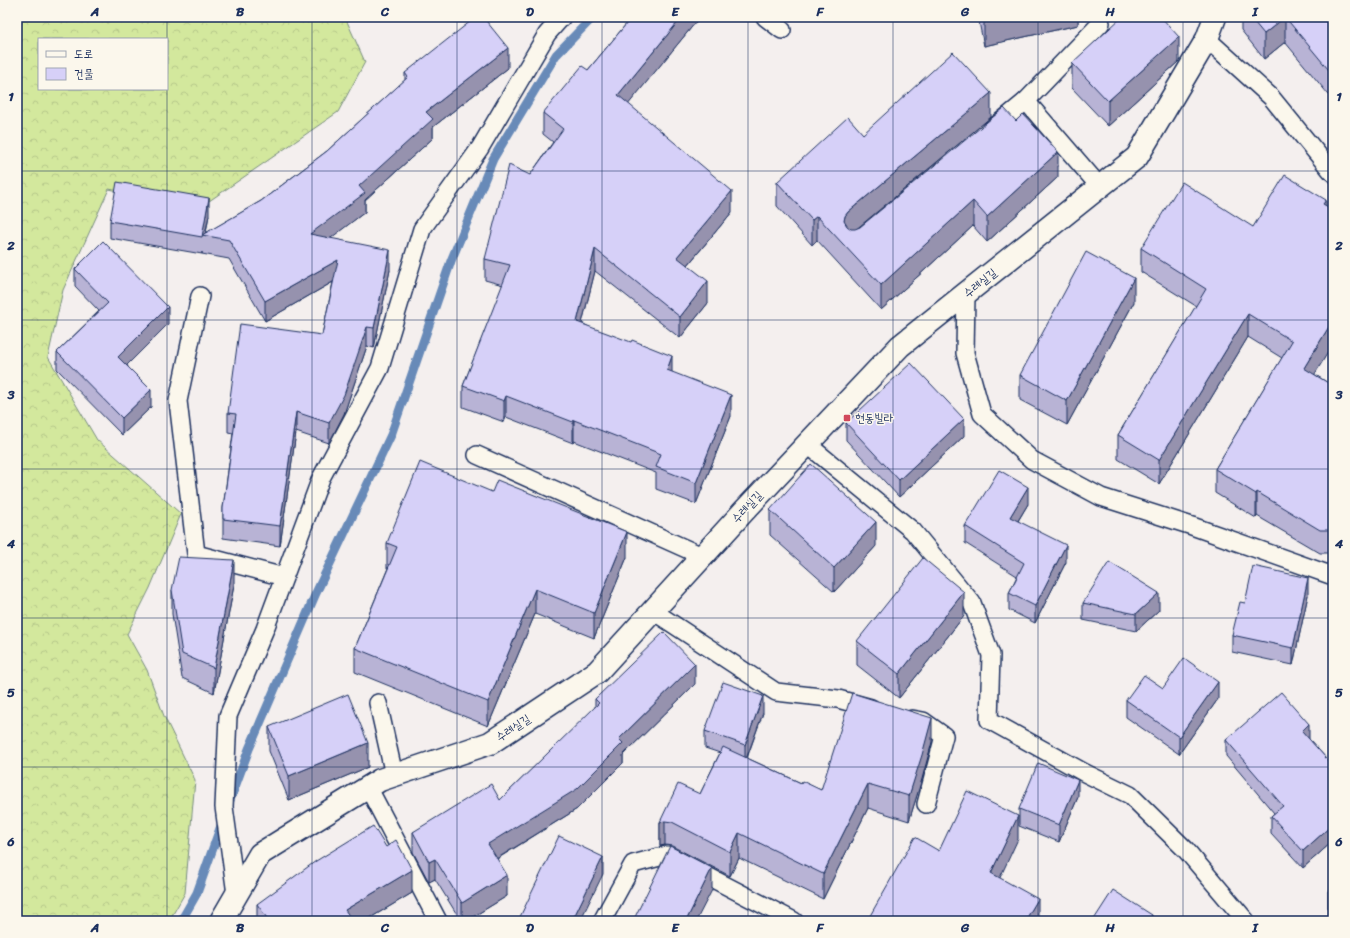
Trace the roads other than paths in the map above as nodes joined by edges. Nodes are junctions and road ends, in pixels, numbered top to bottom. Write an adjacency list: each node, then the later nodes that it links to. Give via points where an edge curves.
1 (562, 17): 17 (lane, via 547,34 480,148 422,229 380,368 321,478)
2 (764, 17): 5 (lane)
3 (1215, 17): 6 (street, 수레실길)
4 (1101, 23): 7 (lane)
5 (782, 30)
6 (1207, 40): 9 (lane, via 1271,97); 10 (street, 수레실길, via 1137,157)
7 (1026, 101): 8 (lane); 10 (lane)
8 (983, 137)
9 (1333, 172)
10 (1100, 187): 11 (street, 수레실길)
11 (966, 293): 13 (street, 수레실길, via 900,346); 16 (lane, via 965,353 982,414 1032,460 1101,497)
12 (200, 296): 17 (lane, via 178,401 196,554)
13 (808, 444): 15 (street, 수레실길); 28 (lane, via 913,531 972,603 992,655 989,720 1130,795 1186,850)
14 (477, 455): 15 (lane)
15 (702, 556): 18 (street, 수레실길)
16 (1333, 576)
17 (284, 577): 23 (lane, via 228,716 224,807)
18 (653, 610): 20 (street, 수레실길, via 597,672 490,743); 22 (lane, via 776,692 838,699 892,713 922,721 944,736)
19 (378, 703): 20 (lane)
20 (394, 775): 21 (street, 수레실길)
21 (368, 787): 23 (street, 수레실길, via 260,854); 25 (lane)
22 (926, 804)
23 (236, 894): 24 (street, 수레실길)
24 (221, 921)
25 (438, 921)
26 (602, 921): 27 (lane, via 633,864 667,855)
27 (794, 921)
28 (1246, 921)

